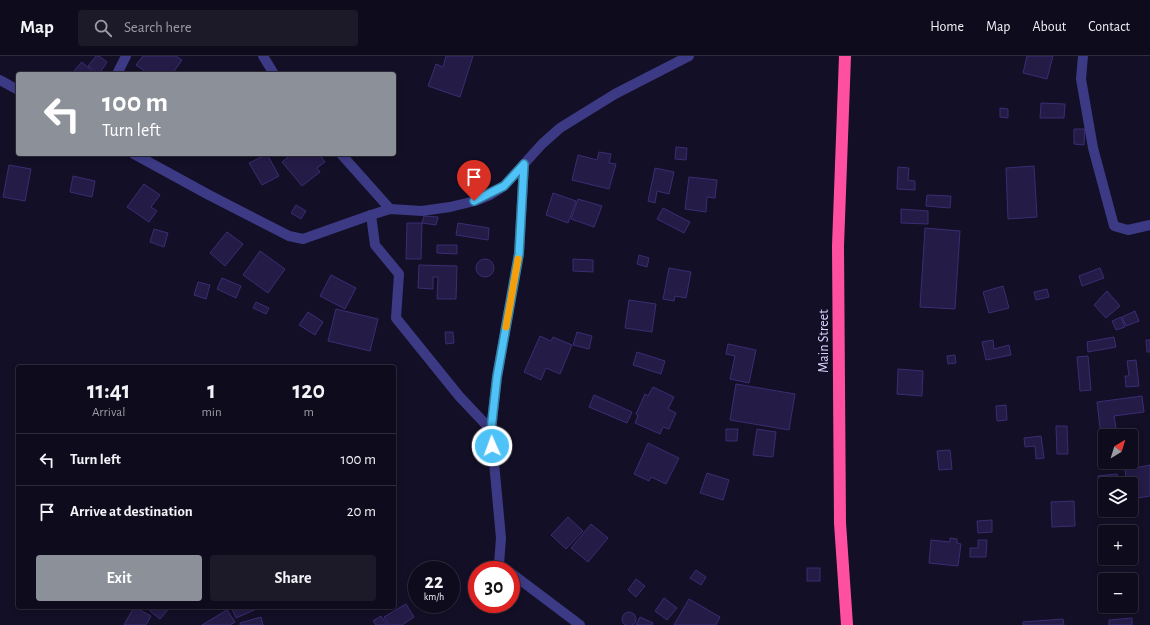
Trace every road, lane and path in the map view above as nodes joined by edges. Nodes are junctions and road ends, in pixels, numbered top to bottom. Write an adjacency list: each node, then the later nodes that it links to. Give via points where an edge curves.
1 (126, 56): 6 (street)
2 (263, 56): 7 (street)
3 (689, 56): 12 (street, via 615,94 560,128)
4 (845, 56): 20 (highway, Main Street, via 838,246 840,523)
5 (1083, 56): 15 (street, via 1081,79 1093,148 1114,226 1128,230)
6 (117, 72)
7 (273, 72)
8 (0, 80): 9 (street)
9 (16, 89)
10 (138, 156): 14 (street, via 289,236 304,239)
11 (343, 156): 13 (street)
12 (524, 164): 13 (street, via 504,186 474,201 422,211); 16 (street, via 519,254 497,377)
13 (390, 209): 14 (street)
14 (370, 215): 16 (street, via 376,245 399,274 396,318 459,396)
15 (1150, 225)
16 (491, 430): 17 (street, via 501,538)
17 (500, 561)
18 (520, 580): 19 (street)
19 (580, 625)
20 (847, 625)

